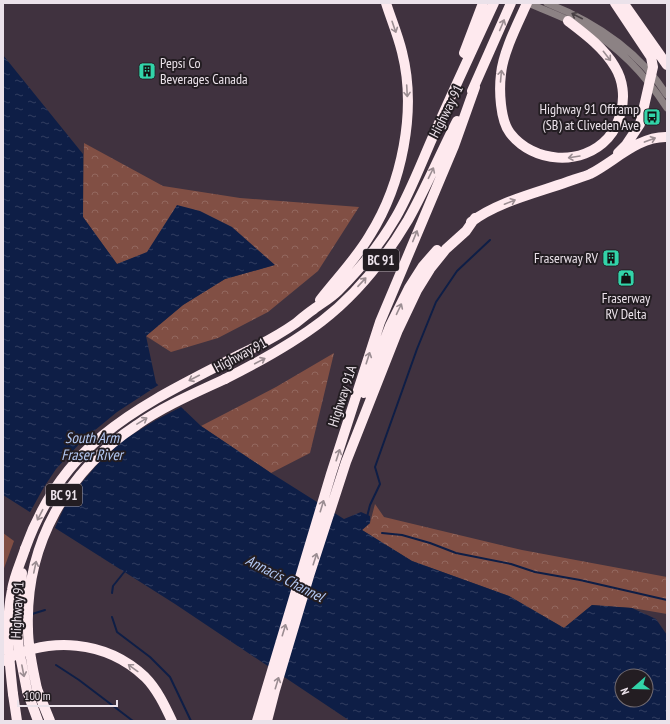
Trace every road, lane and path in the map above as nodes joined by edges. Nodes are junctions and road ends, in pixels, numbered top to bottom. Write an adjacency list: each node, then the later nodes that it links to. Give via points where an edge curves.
1 (386, 3): 19 (highway, one-way to 19, via 402,52 406,79 407,127 403,152 384,212 371,235 352,263)
2 (483, 3): 15 (highway)
3 (494, 3): 15 (highway, Highway 91 / BC 91)
4 (511, 3): 12 (highway, Highway 91 / BC 91, one-way to 4)
5 (528, 3): 8 (street); 9 (highway, one-way to 5, via 603,51 615,67 623,92 623,106 612,133 595,149 578,157 560,159 526,148 509,132 501,109 503,61)
6 (615, 3): 11 (highway, via 651,57)
7 (623, 3): 10 (highway)
8 (546, 5): 9 (street); 11 (street, one-way to 8, via 638,58 607,34 589,22)
9 (568, 21): 11 (street, via 587,29 603,40)
10 (667, 65)
11 (651, 79): 13 (street); 14 (street); 17 (highway, via 640,124 626,145)
12 (475, 86): 20 (highway, Highway 91A, one-way to 12, via 380,322 454,146); 23 (highway, Highway 91 / BC 91, one-way to 12, bridge, via 28,628 29,593 42,540 65,494 107,447 136,425 160,410 262,360 304,334 343,302 388,252 408,219)
13 (667, 94)
14 (667, 108)
15 (435, 132): 19 (highway, Highway 91 / BC 91, via 396,216 379,243 336,293)
16 (667, 137): 17 (highway, one-way to 16, via 640,144)
17 (610, 162): 18 (highway, one-way to 17, via 515,200 590,174)
18 (475, 218): 20 (highway, one-way to 18, via 390,326 409,288 423,266 456,232); 29 (highway, one-way to 18, via 309,576 355,438 398,330 430,269)
19 (312, 310): 21 (highway, Highway 91 / BC 91, one-way to 21, via 277,335 154,399 98,438 75,461 55,488 39,515)
20 (344, 435): 28 (highway, Highway 91A, one-way to 20)
21 (26, 549): 23 (highway, Highway 91 / BC 91, one-way to 23, bridge, via 20,590 19,650); 24 (highway, bridge, via 12,589 8,627 8,650)
22 (3, 661): 27 (highway, one-way to 22, via 163,702 145,678 122,660 100,650 65,644 36,648)
23 (32, 690): 25 (highway, Highway 91 / BC 91); 26 (highway, Highway 91 / BC 91)
24 (17, 721)
25 (38, 721)
26 (50, 721)
27 (172, 721)
28 (257, 721)
29 (267, 721)

